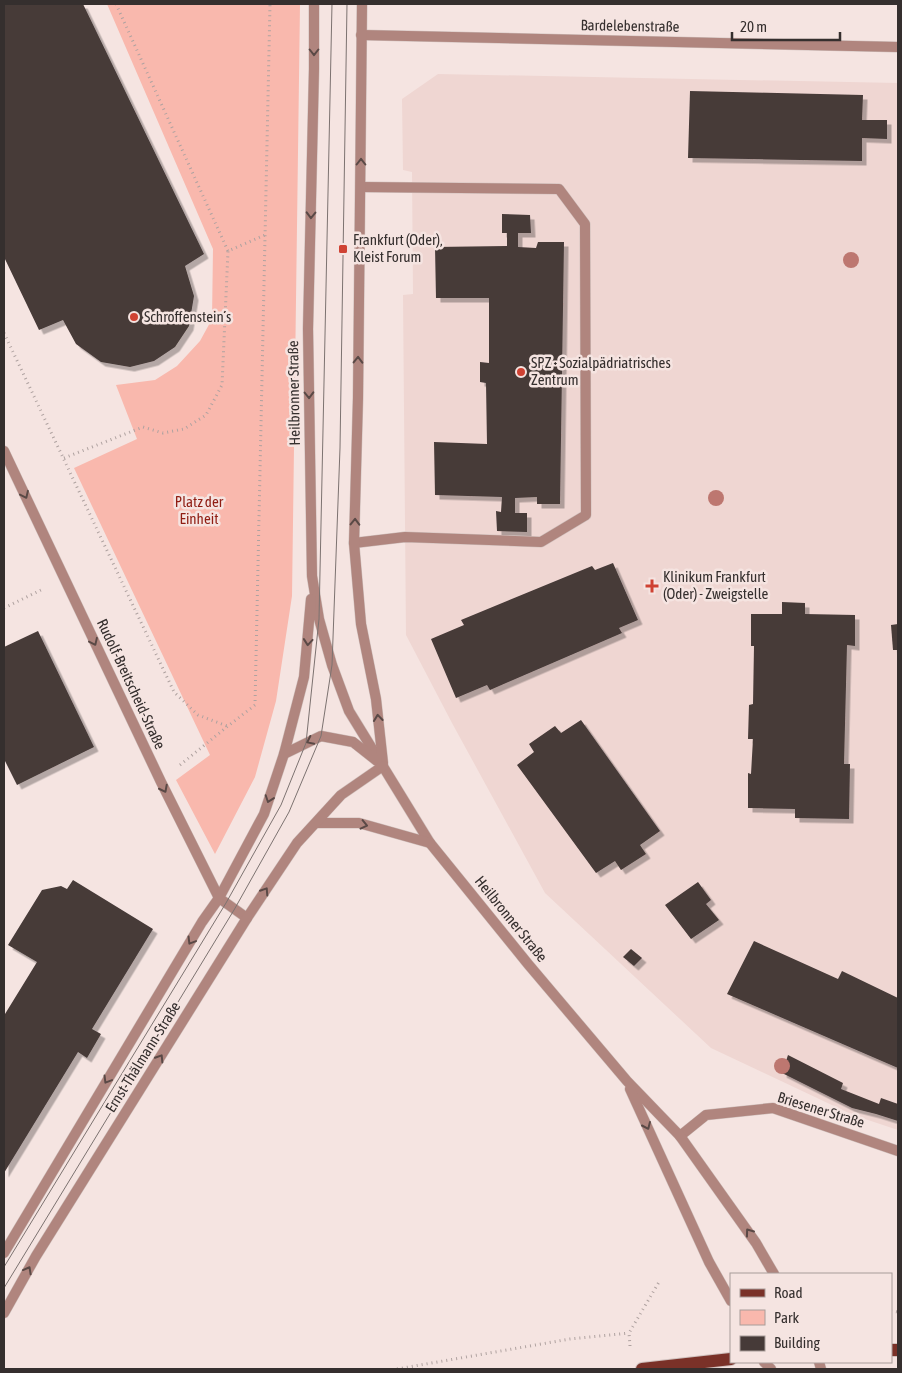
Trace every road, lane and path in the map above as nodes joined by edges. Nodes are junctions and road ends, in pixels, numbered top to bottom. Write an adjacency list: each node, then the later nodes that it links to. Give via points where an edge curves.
1 (116, 4): 9 (path)
2 (270, 4): 8 (path)
3 (314, 4): 14 (street, Heilbronner Straße, one-way to 14, via 308,329)
4 (362, 4): 5 (street, Heilbronner Straße)
5 (362, 36): 6 (street, Bardelebenstraße); 7 (street, Heilbronner Straße, one-way to 5)
6 (898, 47)
7 (361, 187): 13 (street, Heilbronner Straße, one-way to 7); 13 (street, via 559,189 585,224 586,515 541,542 405,536)
8 (265, 235): 9 (path); 17 (path, via 255,706)
9 (228, 251): 12 (path, via 222,385 206,415 184,429 163,433 143,427)
10 (4, 333): 12 (path)
11 (4, 451): 20 (street, Rudolf-Breitscheid-Straße, one-way to 20)
12 (64, 458): 17 (path, via 174,692 198,715)
13 (354, 543): 19 (street, Heilbronner Straße, one-way to 13, via 376,699 361,624)
14 (312, 576): 18 (street, Ernst-Thälmann-Straße, one-way to 18, via 304,677); 19 (street, Heilbronner Straße, via 319,618 349,711)
15 (44, 589): 16 (path)
16 (4, 608)
17 (228, 726): 20 (path)
18 (284, 754): 19 (street, one-way to 18, via 353,742 321,736); 23 (street, Ernst-Thälmann-Straße, one-way to 23, via 264,814)
19 (383, 766): 21 (street, Ernst-Thälmann-Straße, via 341,795); 22 (street, Heilbronner Straße)
20 (160, 782): 23 (street, Rudolf-Breitscheid-Straße, one-way to 23)
21 (316, 823): 22 (street, one-way to 22, via 359,823); 24 (street, Ernst-Thälmann-Straße, one-way to 21, via 297,842)
22 (430, 843): 25 (street, Heilbronner Straße)
23 (219, 898): 24 (street, Rudolf-Breitscheid-Straße); 28 (street, Ernst-Thälmann-Straße, one-way to 28)
24 (247, 918): 32 (street, Ernst-Thälmann-Straße, one-way to 24)
25 (627, 1081): 26 (street, Heilbronner Straße); 31 (street, Heilbronner Straße, one-way to 31, via 709,1262)
26 (680, 1136): 27 (street, Briesener Straße, via 706,1115 773,1108); 29 (street, Heilbronner Straße, one-way to 26, via 756,1243)
27 (898, 1151)
28 (4, 1253)
29 (773, 1273)
30 (659, 1282): 34 (path, via 629,1334 570,1339)
31 (730, 1299)
32 (4, 1312)
33 (730, 1359): 35 (main road)
34 (397, 1369)
35 (642, 1369)

